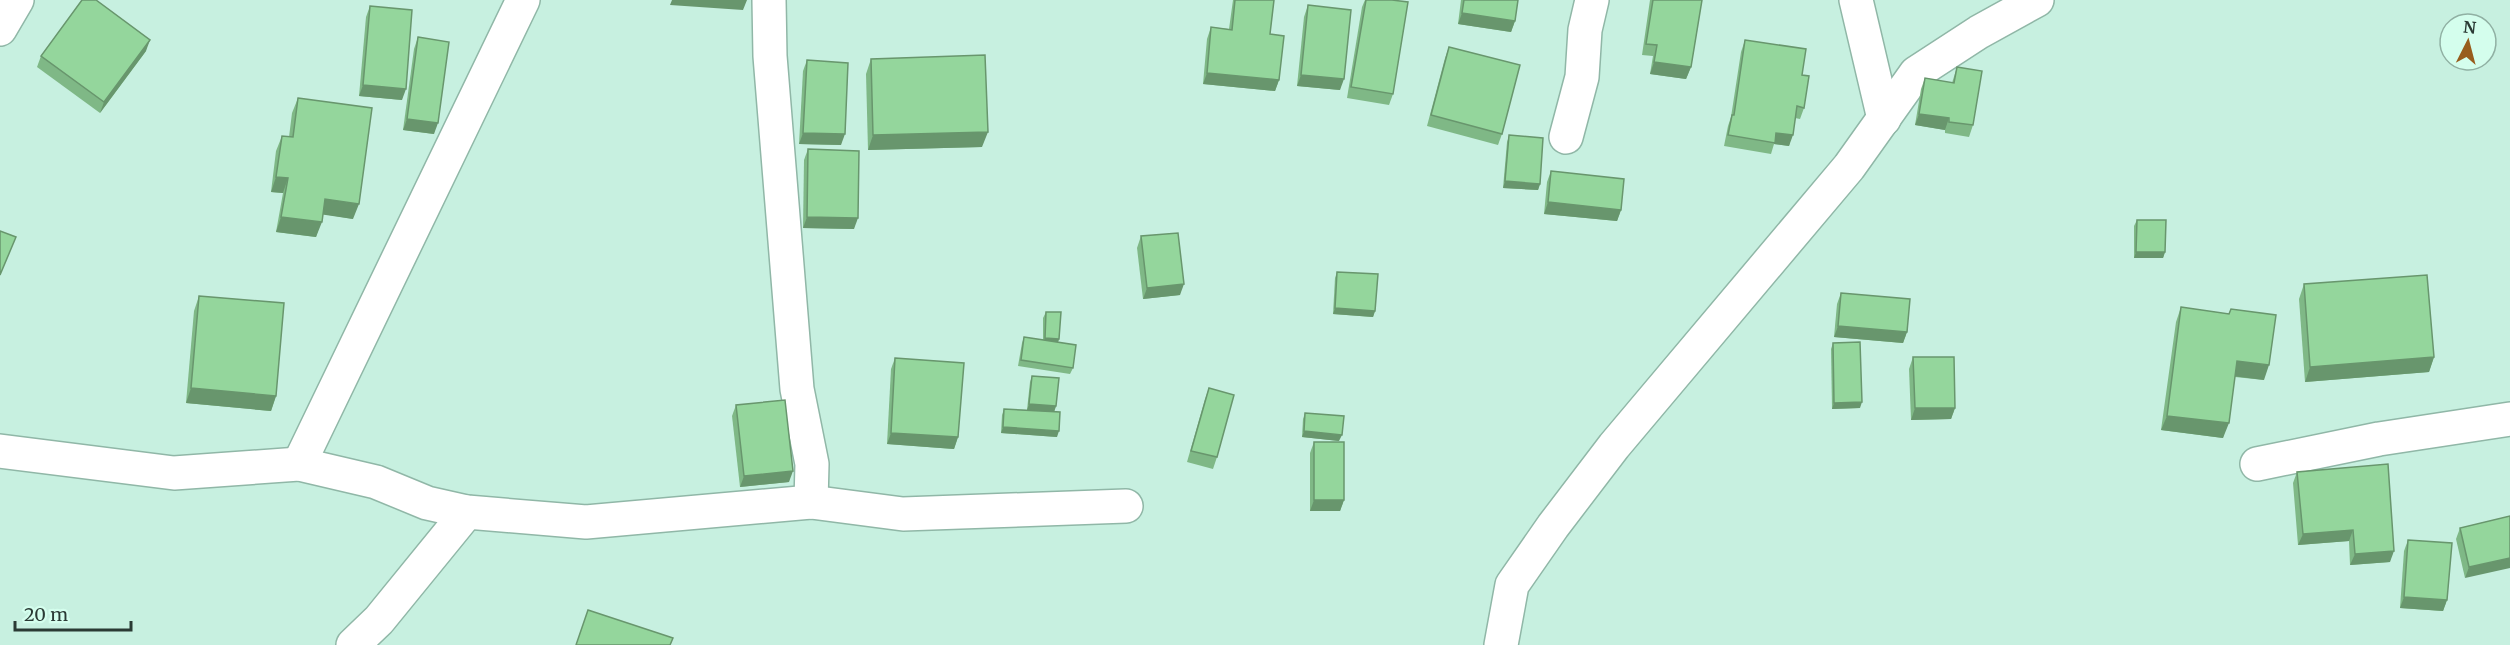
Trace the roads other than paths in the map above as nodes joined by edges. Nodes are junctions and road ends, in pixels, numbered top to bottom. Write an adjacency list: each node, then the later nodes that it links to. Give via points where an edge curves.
1 (17, 0): 7 (street)
2 (523, 0): 12 (street)
3 (769, 0): 14 (street, via 770,56 797,390 812,464)
4 (1592, 0): 9 (street, via 1585,30 1582,77)
5 (1856, 0): 8 (street)
6 (2037, 0): 8 (street, via 1916,73)
7 (0, 29)
8 (1884, 119): 18 (street, via 1849,167 1614,446 1553,526 1512,585)
9 (1566, 137)
10 (2510, 419): 13 (street, via 2379,439)
11 (0, 451): 12 (street, via 174,473)
12 (299, 464): 16 (street, via 376,482 427,502)
13 (2257, 464)
14 (811, 502): 15 (street, via 903,514); 16 (street, via 586,522)
15 (1126, 506)
16 (467, 512): 17 (street, via 379,620)
17 (353, 645)
18 (1501, 645)

